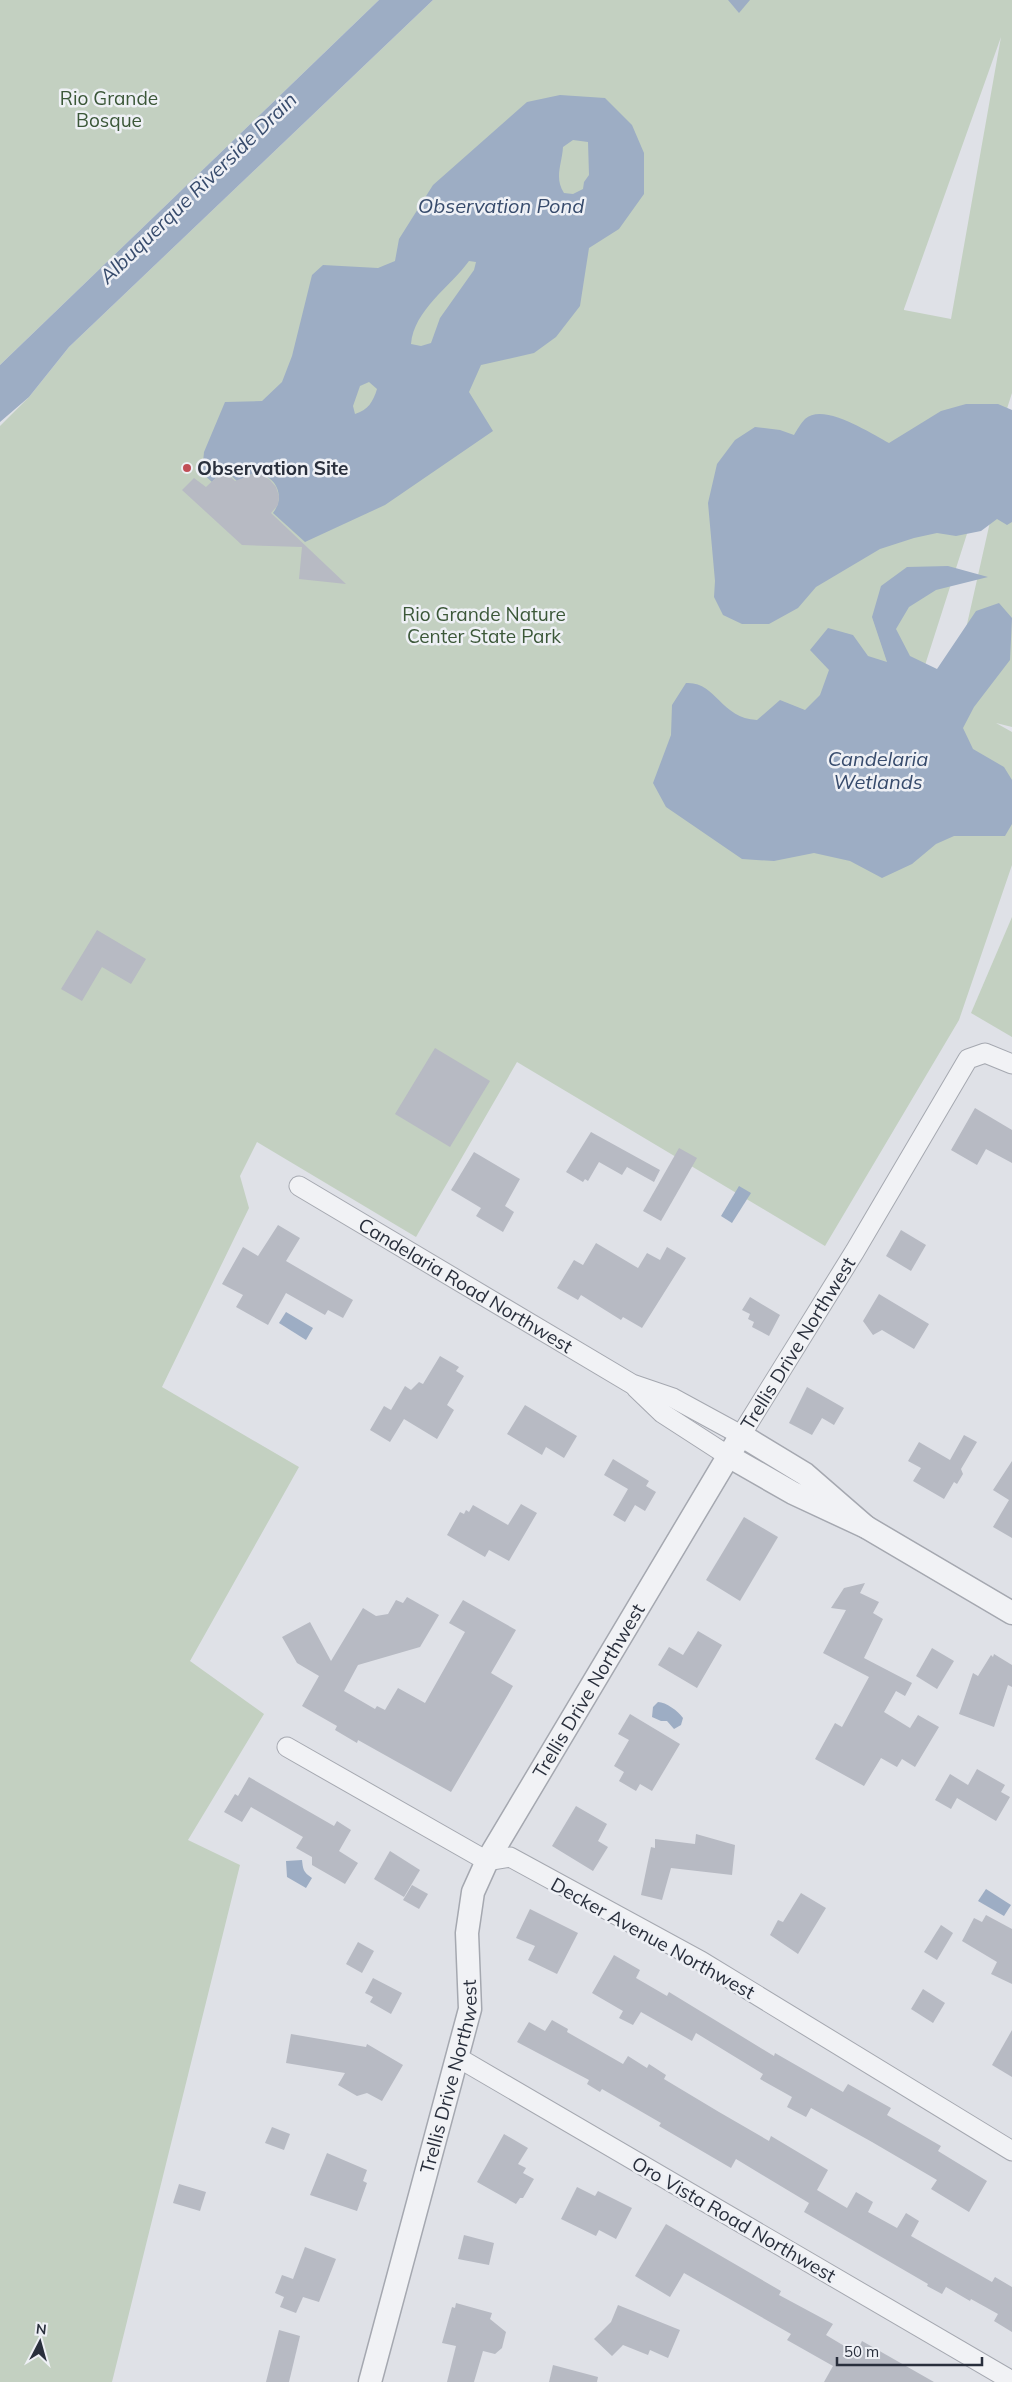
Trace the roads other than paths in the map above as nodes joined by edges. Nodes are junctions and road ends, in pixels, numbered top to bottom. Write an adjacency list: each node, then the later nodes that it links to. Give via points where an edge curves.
1 (1012, 1064): 4 (street, Trellis Drive Northwest, via 985,1053 968,1059)
2 (299, 1186): 3 (street, Candelaria Road Northwest)
3 (632, 1384): 4 (street, Candelaria Road Northwest, via 673,1398); 5 (street, Candelaria Road Northwest, via 662,1413)
4 (741, 1436): 5 (street, Trellis Drive Northwest); 6 (street, Candelaria Road Northwest, via 805,1474)
5 (730, 1457): 6 (street, Candelaria Road Northwest, via 793,1493); 9 (street, Trellis Drive Northwest)
6 (866, 1527): 7 (street, Candelaria Road Northwest)
7 (1012, 1613)
8 (287, 1747): 9 (street)
9 (487, 1861): 10 (street, Trellis Drive Northwest, via 473,1892 466,1933 470,2009); 11 (street, Decker Avenue Northwest, via 510,1857 701,1961)
10 (457, 2057): 12 (street, Oro Vista Road Northwest); 13 (street, Trellis Drive Northwest)
11 (1012, 2151)
12 (1012, 2381)
13 (370, 2382)

